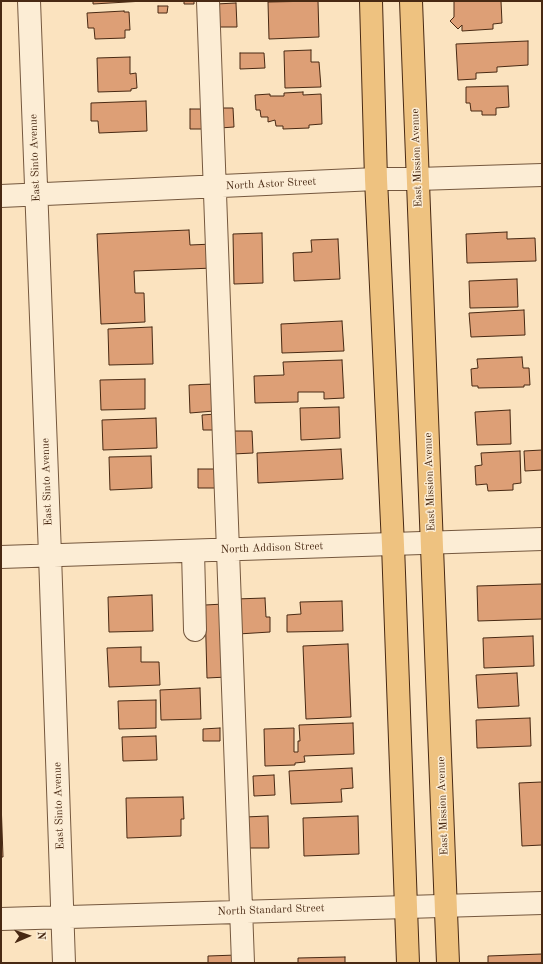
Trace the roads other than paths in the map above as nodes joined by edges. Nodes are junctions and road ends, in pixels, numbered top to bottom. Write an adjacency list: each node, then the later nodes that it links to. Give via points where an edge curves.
1 (29, 1): 9 (street, East Sinto Avenue)
2 (208, 1): 8 (street)
3 (371, 1): 6 (main road)
4 (411, 1): 7 (main road, East Mission Avenue)
5 (542, 175): 7 (street, North Astor Street)
6 (376, 179): 7 (street, North Astor Street); 8 (street, North Astor Street); 13 (main road)
7 (418, 180): 12 (main road, East Mission Avenue)
8 (214, 187): 9 (street, North Astor Street); 14 (street)
9 (36, 194): 10 (street, North Astor Street); 16 (street, East Sinto Avenue)
10 (1, 196)
11 (542, 539): 12 (street, North Addison Street)
12 (432, 543): 13 (street, North Addison Street); 21 (main road, East Mission Avenue)
13 (393, 544): 14 (street, North Addison Street); 20 (main road)
14 (228, 550): 15 (street, North Addison Street); 22 (street)
15 (193, 551): 16 (street, North Addison Street); 18 (street)
16 (50, 555): 17 (street, North Addison Street); 23 (street, East Sinto Avenue)
17 (1, 557)
18 (195, 630)
19 (542, 903): 21 (street, North Standard Street)
20 (406, 906): 21 (street, North Standard Street); 22 (street, North Standard Street); 27 (main road)
21 (447, 906): 28 (main road, East Mission Avenue)
22 (241, 911): 23 (street, North Standard Street); 26 (street)
23 (63, 916): 24 (street, North Standard Street); 25 (street, East Sinto Avenue)
24 (1, 919)
25 (64, 963)
26 (242, 963)
27 (408, 963)
28 (448, 963)

